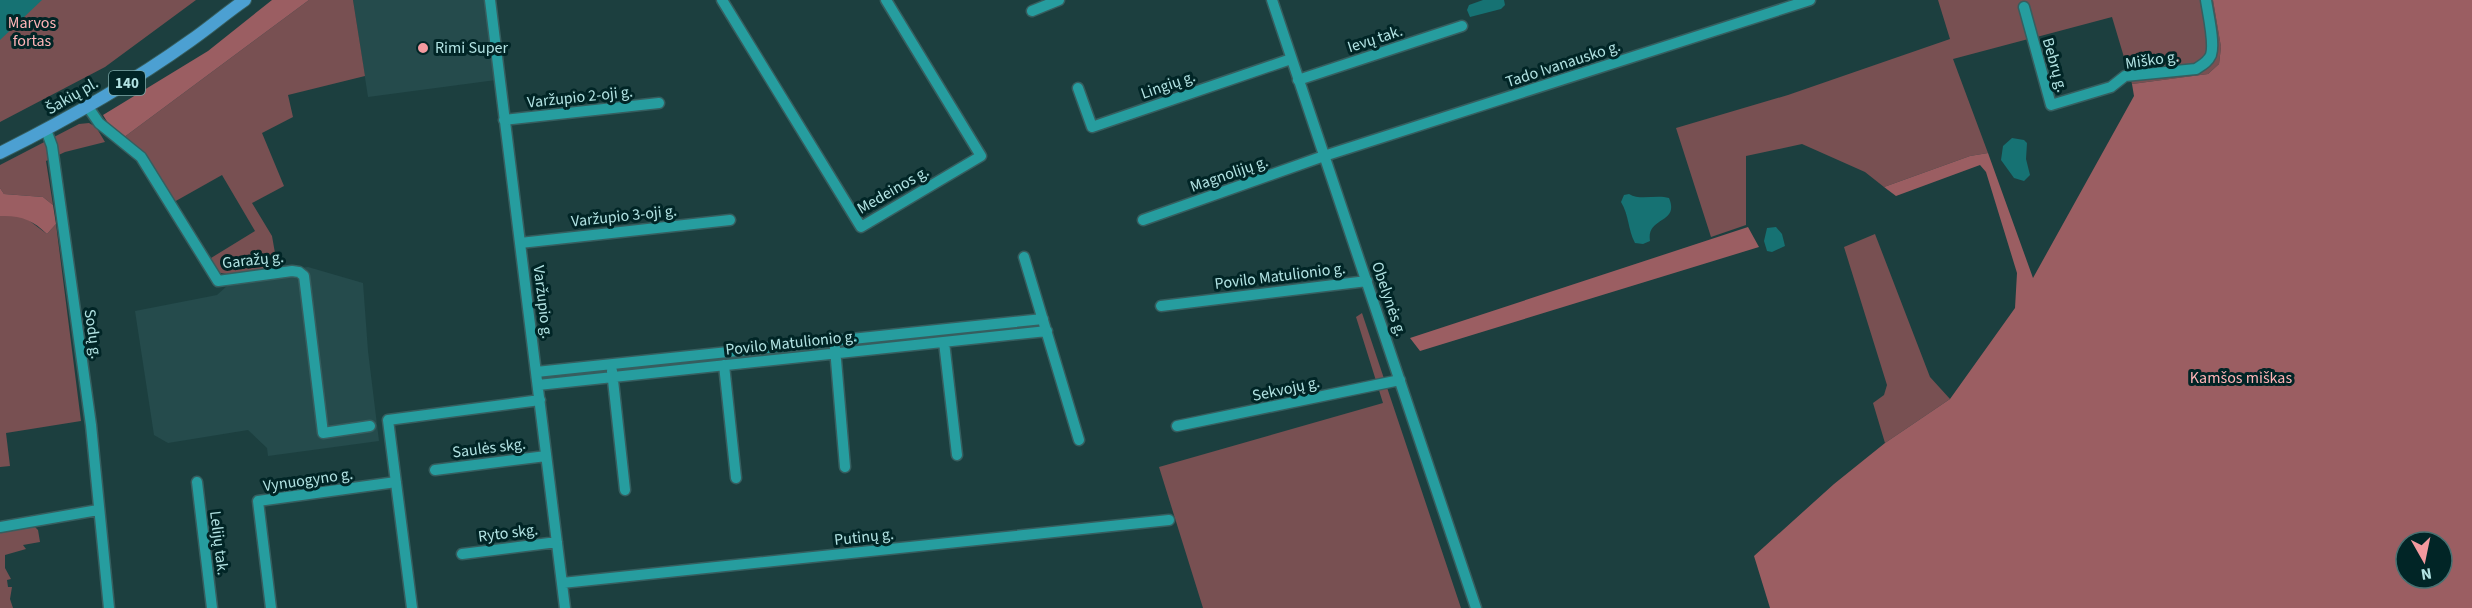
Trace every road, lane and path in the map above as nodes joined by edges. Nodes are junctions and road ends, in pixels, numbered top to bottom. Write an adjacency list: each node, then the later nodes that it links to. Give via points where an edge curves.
1 (245, 0): 17 (main road, Šakių pl. / 140)
2 (490, 0): 18 (street, Varžupio g.)
3 (722, 0): 4 (street, Medeinos g., via 861,227 981,156)
4 (886, 0)
5 (1059, 0): 10 (street)
6 (1272, 0): 12 (street, Obelynės g.)
7 (1810, 0): 21 (street, Tado Ivanausko g.)
8 (2206, 0): 14 (street, Miško g., via 2211,44 2206,63 2196,69 2125,76)
9 (2024, 7): 14 (street, Bebrų g., via 2052,105)
10 (1032, 11)
11 (1462, 26): 13 (street, Ievų tak.)
12 (1291, 59): 13 (street, Obelynės g.); 15 (street, Lingių g., via 1092,127)
13 (1298, 80): 21 (street, Obelynės g.)
14 (2110, 87)
15 (1078, 88)
16 (659, 104): 18 (street, Varžupio 2-oji g.)
17 (88, 107): 19 (main road, Šakių pl. / 140); 40 (street, Garažų g., via 99,123 141,157 218,281 292,272 304,276 324,433)
18 (504, 120): 24 (street, Varžupio g.)
19 (46, 130): 20 (main road, Šakių pl. / 140); 51 (street, Sodų g., via 52,147 91,426)
20 (0, 153)
21 (1324, 156): 23 (street, Magnolijų g.); 26 (street, Obelynės g.)
22 (730, 220): 24 (street, Varžupio 3-oji g.)
23 (1143, 220)
24 (520, 243): 35 (street, Varžupio g.)
25 (1024, 257): 28 (street)
26 (1367, 280): 27 (street, Povilo Matulionio g.); 37 (street, Obelynės g.)
27 (1161, 306)
28 (1043, 319): 29 (street); 30 (street, Povilo Matulionio g.)
29 (1047, 331): 31 (street, Povilo Matulionio g.); 42 (street)
30 (834, 341): 32 (street); 33 (street, Povilo Matulionio g.)
31 (944, 342): 32 (street, Povilo Matulionio g.); 43 (street)
32 (835, 353): 34 (street, Povilo Matulionio g.); 45 (street)
33 (612, 364): 35 (street, Povilo Matulionio g.); 36 (street)
34 (724, 365): 36 (street, Povilo Matulionio g.); 47 (street)
35 (536, 372): 38 (street, Varžupio g.)
36 (613, 377): 38 (street, Povilo Matulionio g.); 50 (street)
37 (1400, 380): 41 (street, Sekvojų g.); 62 (street, Obelynės g.)
38 (538, 384): 39 (street, Varžupio g.)
39 (540, 400): 44 (street, Varžupio g.); 49 (street, via 388,420)
40 (370, 426)
41 (1177, 426)
42 (1079, 440)
43 (957, 455)
44 (546, 456): 46 (street, Saulės skg.); 54 (street, Varžupio g.)
45 (845, 467)
46 (435, 470)
47 (736, 478)
48 (196, 482): 58 (street, Lelijų tak.)
49 (396, 483): 59 (street, Vynuogyno g., via 258,501); 60 (street)
50 (625, 490)
51 (98, 510): 53 (street); 57 (street, Sodų g.)
52 (1170, 520): 56 (street, Putinų g.)
53 (0, 526)
54 (557, 542): 55 (street, Ryto skg.); 56 (street, Varžupio g.)
55 (462, 554)
56 (562, 583): 61 (street, Varžupio g.)
57 (109, 608)
58 (212, 608)
59 (271, 608)
60 (412, 608)
61 (565, 608)
62 (1476, 608)

